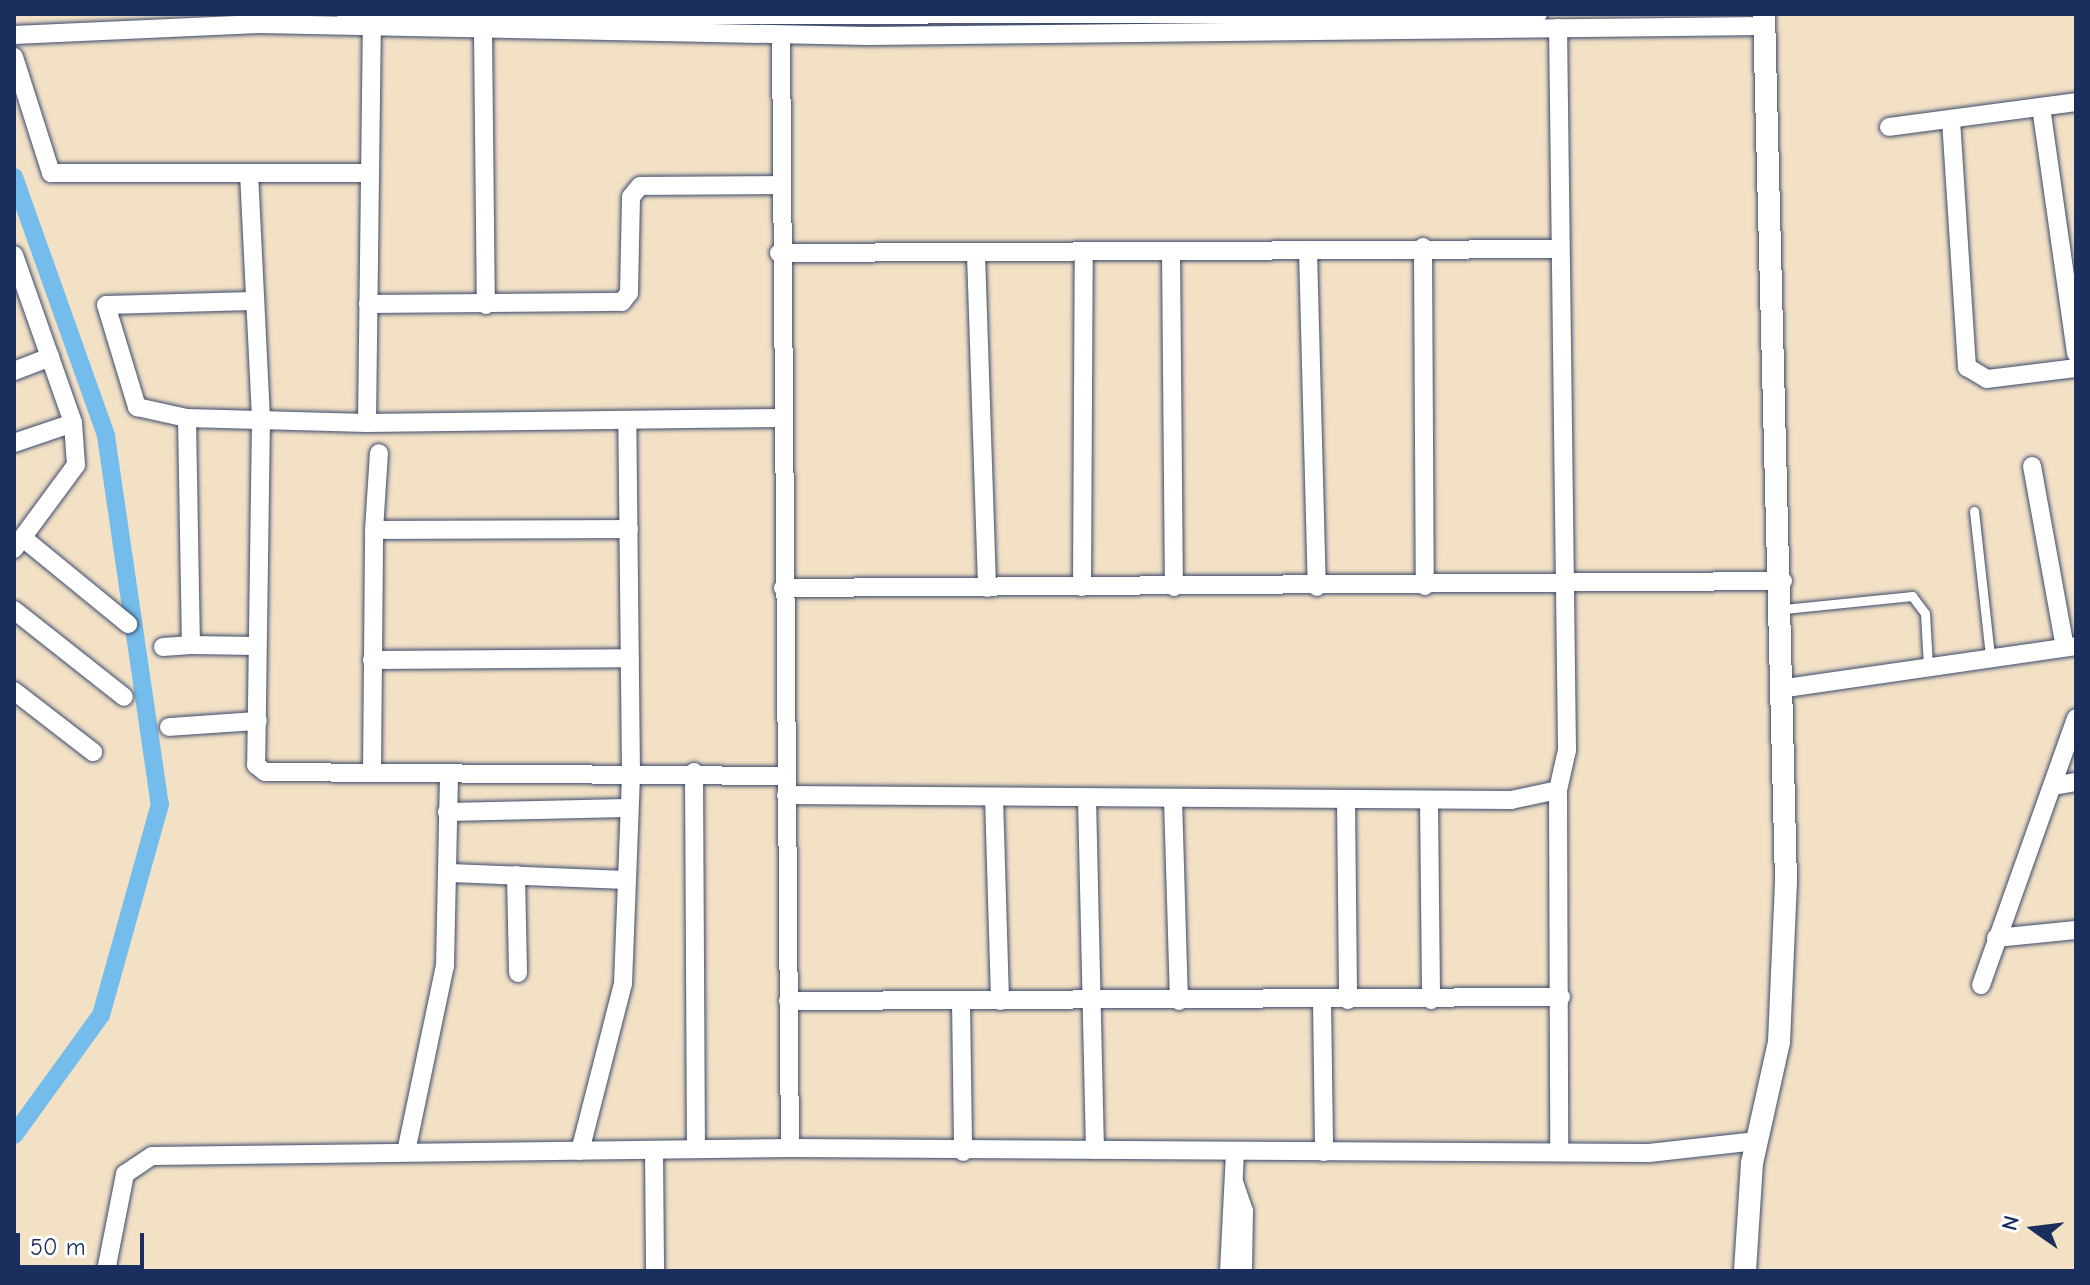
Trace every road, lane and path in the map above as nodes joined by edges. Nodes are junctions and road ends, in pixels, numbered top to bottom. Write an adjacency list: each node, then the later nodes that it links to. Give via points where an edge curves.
1 (1538, 14): 3 (street)
2 (588, 15): 4 (street); 7 (street)
3 (1183, 15): 4 (street)
4 (868, 16)
5 (258, 19): 8 (street); 11 (street)
6 (1764, 20): 9 (street); 49 (street)
7 (479, 21): 8 (street, via 371,15); 10 (street); 12 (street); 31 (street)
8 (342, 24): 10 (street)
9 (1558, 28): 12 (street); 22 (street)
10 (372, 31): 19 (street)
11 (14, 35)
12 (781, 35): 20 (street)
13 (14, 57): 18 (street, via 51,173)
14 (2076, 102): 15 (street)
15 (2041, 107): 16 (street); 32 (street)
16 (1951, 120): 17 (street); 34 (street, via 1967,367 1987,379)
17 (1889, 127)
18 (249, 173): 19 (street); 29 (street)
19 (370, 173): 30 (street)
20 (780, 185): 25 (street); 31 (street, via 640,186 631,197 626,299)
21 (1423, 247): 22 (street); 23 (street); 51 (street)
22 (1558, 249): 50 (street)
23 (1308, 250): 24 (street); 54 (street)
24 (1171, 252): 28 (street); 53 (street)
25 (779, 253): 26 (street); 38 (street)
26 (976, 254): 28 (street); 56 (street)
27 (14, 255): 33 (street)
28 (1084, 255): 52 (street)
29 (252, 301): 36 (street, via 106,305 137,407); 37 (street)
30 (368, 304): 31 (street); 41 (street)
31 (486, 305)
32 (2076, 354)
33 (50, 357): 35 (street); 40 (street)
34 (2076, 368)
35 (14, 371)
36 (187, 418): 37 (street); 60 (street)
37 (261, 418): 41 (street); 61 (street)
38 (781, 418): 39 (street); 55 (street)
39 (627, 420): 41 (street); 46 (street)
40 (73, 423): 42 (street); 48 (street, via 76,465)
41 (367, 423)
42 (14, 443)
43 (379, 453): 47 (street)
44 (2032, 466): 62 (street)
45 (1974, 511): 64 (lane)
46 (629, 529): 47 (street); 65 (street)
47 (374, 530): 66 (street)
48 (18, 544): 59 (street)
49 (1783, 581): 50 (street); 57 (street)
50 (1567, 585): 51 (street); 82 (street, via 1567,750)
51 (1425, 586): 54 (street)
52 (1082, 587): 53 (street); 56 (street)
53 (1174, 587): 54 (street)
54 (1317, 587)
55 (783, 588): 56 (street); 79 (street)
56 (987, 588)
57 (1784, 609): 67 (lane, via 1912,596 1925,613); 68 (street)
58 (14, 610): 70 (street)
59 (128, 624)
60 (191, 645): 61 (street); 63 (street)
61 (256, 646): 72 (street)
62 (2070, 646): 64 (street)
63 (163, 647)
64 (1990, 657): 67 (street)
65 (630, 658): 66 (street); 78 (street)
66 (372, 660): 76 (street)
67 (1928, 666): 68 (street)
68 (1786, 688): 107 (street, via 1779,1042)
69 (14, 691): 74 (street)
70 (124, 697)
71 (2076, 718): 81 (street)
72 (258, 721): 73 (street); 76 (street, via 256,765 265,772)
73 (169, 727)
74 (93, 752)
75 (694, 772): 78 (street); 79 (street); 109 (street)
76 (372, 773): 77 (street)
77 (449, 773): 78 (street); 90 (street)
78 (631, 773): 89 (street)
79 (785, 776): 83 (street)
80 (2076, 782): 81 (street)
81 (2053, 786): 95 (street)
82 (1558, 790): 88 (street, via 1535,799); 98 (street)
83 (786, 795): 84 (street); 103 (street)
84 (994, 797): 85 (street); 105 (street)
85 (1087, 798): 86 (street); 99 (street)
86 (1173, 799): 87 (street); 106 (street)
87 (1346, 800): 88 (street); 101 (street)
88 (1429, 801): 102 (street)
89 (627, 808): 90 (street); 93 (street)
90 (447, 812): 91 (street)
91 (450, 873): 92 (street); 113 (street, via 445,966)
92 (516, 875): 93 (street); 96 (street)
93 (626, 880): 112 (street, via 623,984)
94 (2076, 930): 95 (street)
95 (1996, 938): 97 (street)
96 (518, 973)
97 (1981, 985)
98 (1561, 997): 102 (street); 117 (street)
99 (1090, 1000): 105 (street); 106 (street); 111 (street)
100 (1322, 1000): 101 (street); 106 (street); 116 (street)
101 (1348, 1000): 102 (street)
102 (1431, 1000)
103 (788, 1001): 104 (street); 108 (street)
104 (961, 1001): 105 (street); 114 (street)
105 (1000, 1001)
106 (1179, 1001)
107 (1756, 1141): 117 (street); 123 (street)
108 (790, 1148): 109 (street); 114 (street)
109 (696, 1149): 110 (street)
110 (654, 1150): 112 (street); 120 (street)
111 (1095, 1150): 114 (street); 115 (street)
112 (580, 1151): 113 (street)
113 (406, 1152): 119 (street, via 152,1156 125,1174)
114 (963, 1152)
115 (1235, 1152): 116 (street); 118 (street)
116 (1324, 1152): 117 (street)
117 (1559, 1152)
118 (1234, 1182): 121 (street); 122 (street, via 1244,1211)
119 (106, 1271)
120 (655, 1271)
121 (1229, 1271)
122 (1243, 1271)
123 (1745, 1271)

